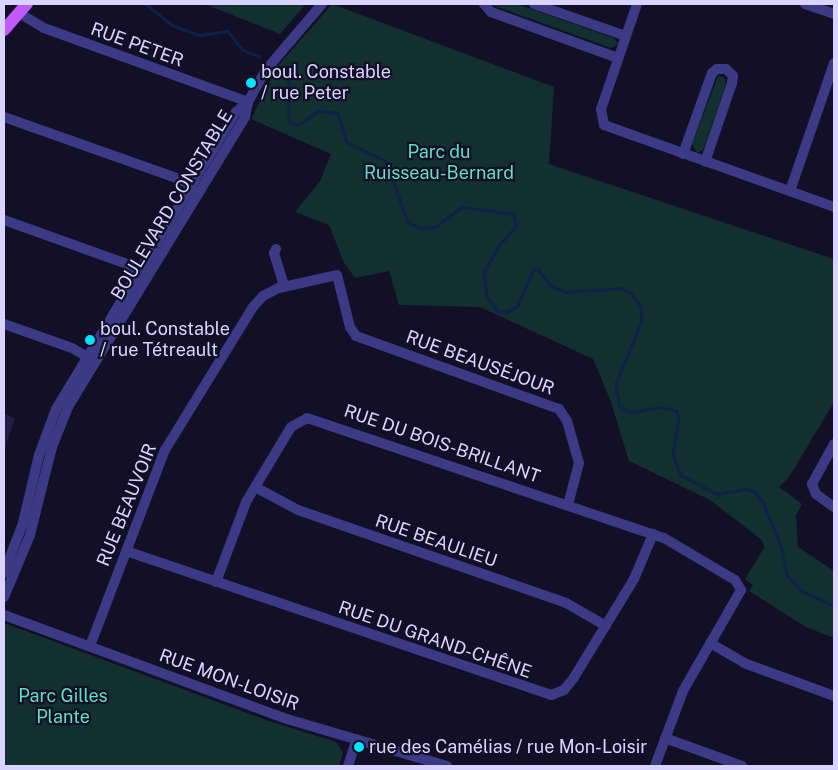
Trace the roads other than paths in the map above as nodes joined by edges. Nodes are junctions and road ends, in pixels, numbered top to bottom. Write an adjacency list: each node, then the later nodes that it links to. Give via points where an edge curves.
1 (322, 4): 12 (street, BOULEVARD CONSTABLE, via 272,61)
2 (484, 4): 10 (street, via 491,12)
3 (534, 4): 9 (street)
4 (637, 4): 9 (street)
5 (805, 4): 7 (street)
6 (23, 8): 8 (main road); 12 (street, RUE PETER, via 44,28)
7 (834, 14)
8 (4, 30)
9 (626, 36): 10 (street)
10 (618, 58): 14 (street, via 601,112 604,125)
11 (834, 63): 17 (street)
12 (248, 102): 16 (street, BOULEVARD CONSTABLE, via 236,112)
13 (4, 117): 16 (street, via 180,179)
14 (683, 154): 15 (street); 15 (street, via 712,73 724,68 732,74 733,81)
15 (705, 162): 17 (street)
16 (195, 188): 21 (street, BOULEVARD CONSTABLE); 25 (street, BOULEVARD CONSTABLE)
17 (790, 191): 18 (street)
18 (834, 207)
19 (4, 220): 21 (street)
20 (276, 249): 23 (street, via 274,253)
21 (139, 271): 25 (street, BOULEVARD CONSTABLE)
22 (337, 275): 23 (street, RUE BEAUVOIR); 28 (street, RUE BEAUSÉJOUR, via 350,327 356,336 549,404 561,412 567,421 579,466)
23 (284, 286): 31 (street, RUE BEAUVOIR, via 266,294 253,307 169,443)
24 (4, 324): 25 (street)
25 (91, 359): 32 (street, BOULEVARD CONSTABLE, via 46,431 23,523); 34 (street, BOULEVARD CONSTABLE, via 57,432 30,535)
26 (834, 444): 29 (street, via 814,478 813,490)
27 (254, 486): 28 (street, RUE DU BOIS-BRILLANT, via 293,425 310,418); 33 (street, RUE DU BOIS-BRILLANT); 36 (street, RUE BEAULIEU, via 298,510 566,604)
28 (568, 505): 30 (street, RUE DU BOIS-BRILLANT)
29 (834, 507)
30 (653, 534): 36 (street, RUE DU GRAND-CHÊNE, via 640,569); 37 (street, RUE DU BOIS-BRILLANT, via 686,549 739,584 740,595)
31 (126, 551): 33 (street, RUE DU GRAND-CHÊNE); 38 (street, RUE BEAUVOIR)
32 (4, 573)
33 (216, 582): 36 (street, RUE DU GRAND-CHÊNE, via 544,694 554,694 566,688)
34 (4, 597)
35 (4, 615): 38 (street, RUE MON-LOISIR)
36 (606, 626)
37 (710, 644): 39 (street, via 744,663); 40 (street, via 682,691)
38 (90, 646): 41 (street, RUE MON-LOISIR, via 287,719)
39 (834, 696)
40 (665, 738): 44 (street); 45 (street)
41 (357, 739): 42 (street); 43 (street, RUE MON-LOISIR)
42 (348, 766)
43 (447, 766)
44 (655, 766)
45 (742, 766)

